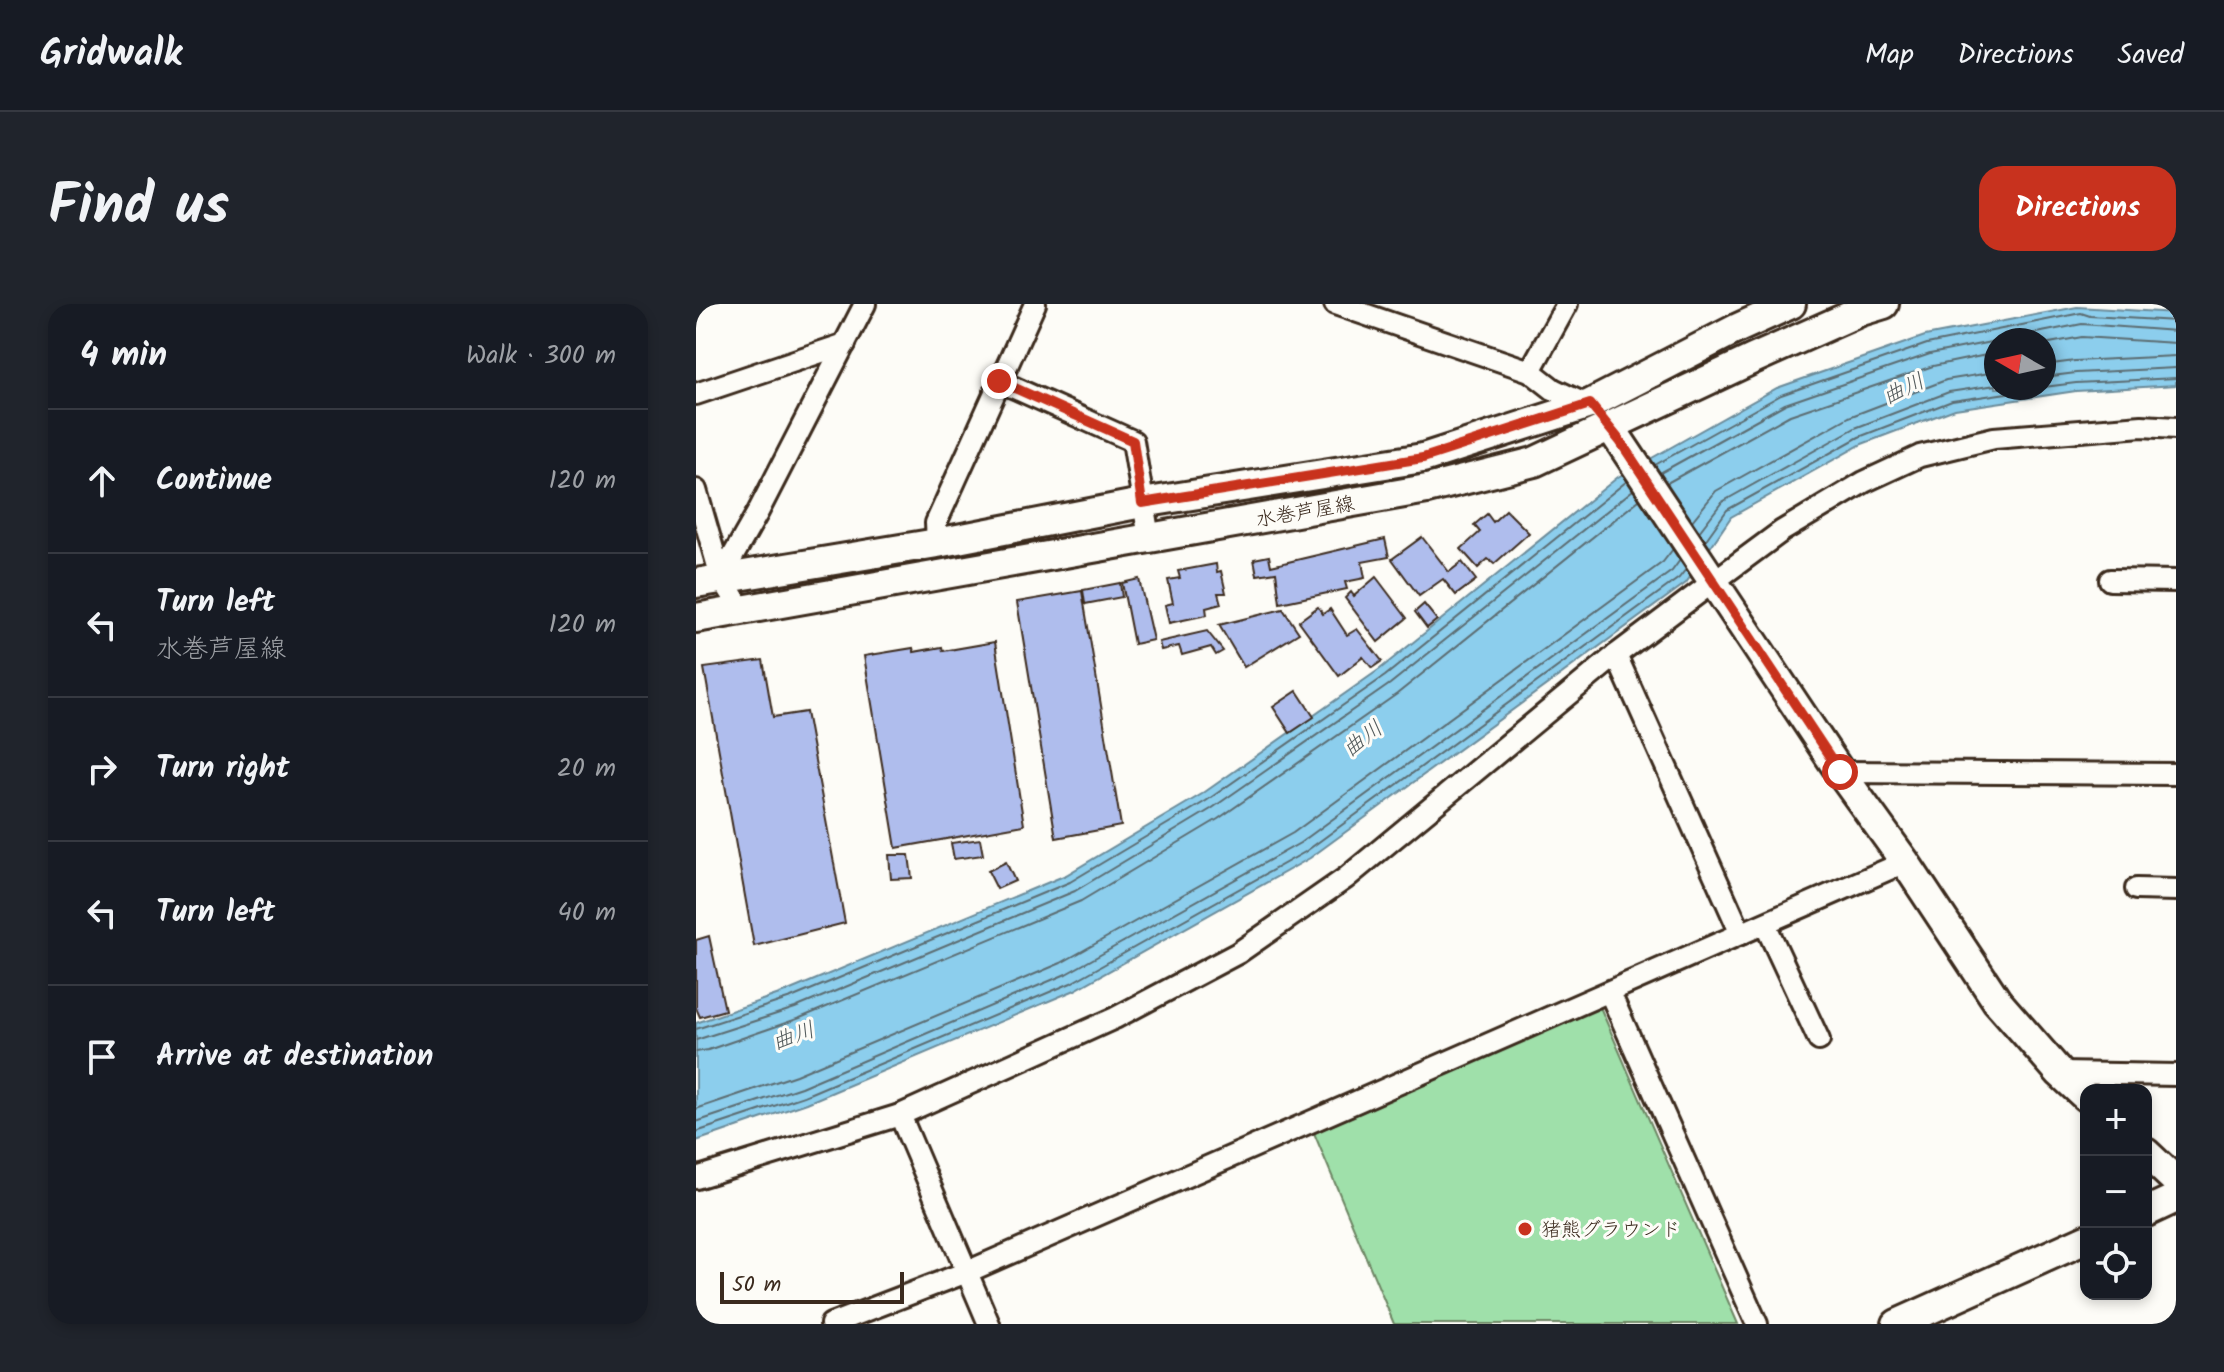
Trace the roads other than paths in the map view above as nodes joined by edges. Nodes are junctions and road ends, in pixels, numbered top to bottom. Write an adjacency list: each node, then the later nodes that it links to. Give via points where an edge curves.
1 (865, 304): 7 (street)
2 (1035, 304): 9 (street)
3 (1335, 304): 8 (street)
4 (1567, 304): 8 (street)
5 (1791, 304): 11 (main road, 水巻芦屋線)
6 (1884, 304): 12 (main road, 水巻芦屋線, via 1753,359)
7 (845, 344): 10 (street); 19 (street, via 758,512)
8 (1530, 371): 11 (street, via 1553,389)
9 (999, 381): 15 (street, via 1133,441); 17 (street, via 936,523)
10 (696, 394)
11 (1590, 404): 12 (street); 15 (main road, 水巻芦屋線, via 1423,458)
12 (1611, 428): 16 (main road, 水巻芦屋線, via 1534,462 1427,489); 18 (main road)
13 (2176, 428): 18 (street, via 1994,438 1920,456 1864,482)
14 (696, 490): 19 (street)
15 (1142, 503): 16 (street); 17 (main road, 水巻芦屋線)
16 (1149, 538): 22 (main road, 水巻芦屋線)
17 (937, 543): 19 (main road, 水巻芦屋線)
18 (1710, 577): 24 (street); 25 (main road)
19 (709, 580): 22 (street)
20 (2110, 580): 21 (street)
21 (2176, 581)
22 (742, 610): 23 (main road, 水巻芦屋線)
23 (696, 618)
24 (1616, 655): 31 (street); 37 (street, via 1346,878 1238,953 1115,1018)
25 (1840, 772): 26 (street); 27 (main road)
26 (2176, 774)
27 (1905, 862): 30 (street); 34 (main road, via 1997,1001)
28 (2136, 889): 29 (street)
29 (2176, 890)
30 (1765, 924): 31 (street); 33 (street)
31 (1741, 934): 32 (street)
32 (1610, 993): 44 (street); 47 (street)
33 (1819, 1040)
34 (2060, 1073): 35 (street); 36 (main road)
35 (2176, 1075)
36 (2080, 1091)
37 (900, 1115): 39 (street); 44 (street)
38 (2149, 1156): 40 (main road)
39 (696, 1178)
40 (2176, 1181)
41 (2176, 1198): 42 (main road)
42 (2152, 1209)
43 (2080, 1242): 48 (main road)
44 (967, 1272): 45 (street); 46 (street)
45 (831, 1324)
46 (989, 1324)
47 (1757, 1324)
48 (1897, 1324)

